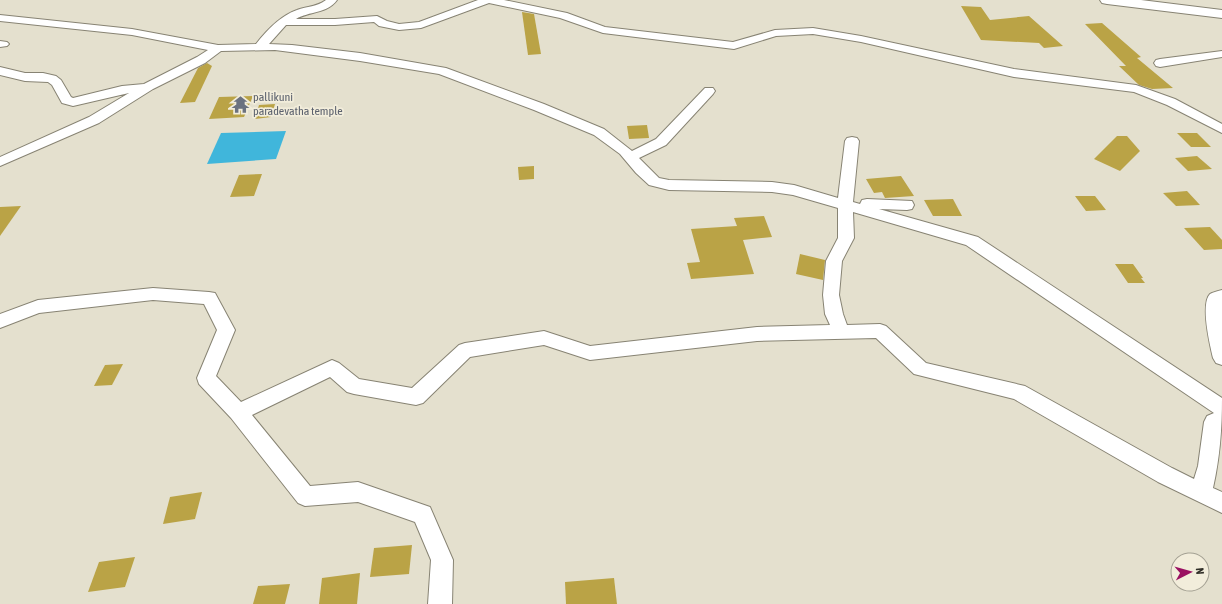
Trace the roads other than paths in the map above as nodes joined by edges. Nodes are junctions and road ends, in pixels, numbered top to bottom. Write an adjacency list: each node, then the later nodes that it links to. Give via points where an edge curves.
1 (332, 0): 5 (street, via 328,5 299,13)
2 (1107, 0): 3 (main road)
3 (1222, 14)
4 (0, 18): 7 (street, via 132,32)
5 (284, 22): 6 (street); 13 (street, via 377,19 383,24 399,27 421,25 488,0 563,15 603,30 734,46 775,33 813,31 861,38 1014,73 1136,89 1171,102)
6 (260, 47): 7 (street); 15 (street, via 330,53 442,71 599,132)
7 (218, 48): 11 (street, via 201,60)
8 (1222, 54): 9 (street)
9 (1160, 63)
10 (0, 71): 11 (street, via 25,77 52,79 66,100 73,102)
11 (149, 86): 16 (street, via 94,120)
12 (709, 91): 15 (street, via 661,142)
13 (1222, 129)
14 (852, 141): 17 (street)
15 (630, 157): 17 (street, via 654,182 669,185 772,187 794,190)
16 (0, 162)
17 (845, 204): 18 (street); 21 (street, via 846,238 834,261 831,295 834,314); 23 (street, via 972,241)
18 (907, 205)
19 (1222, 296): 22 (street, via 1216,299 1214,321)
20 (0, 321): 24 (street, via 38,307 154,294 209,298 226,330 206,378)
21 (841, 331): 24 (street, via 757,334 590,353 544,338 465,350 416,397 354,386 332,368); 26 (street, via 880,331 921,369 1018,392 1165,475)
22 (1222, 358)
23 (1222, 408)
24 (238, 412): 28 (street, via 305,496 358,492 422,514 442,560)
25 (1222, 420): 26 (street, via 1214,422 1208,466)
26 (1201, 492): 27 (street)
27 (1222, 503)
28 (440, 604)

